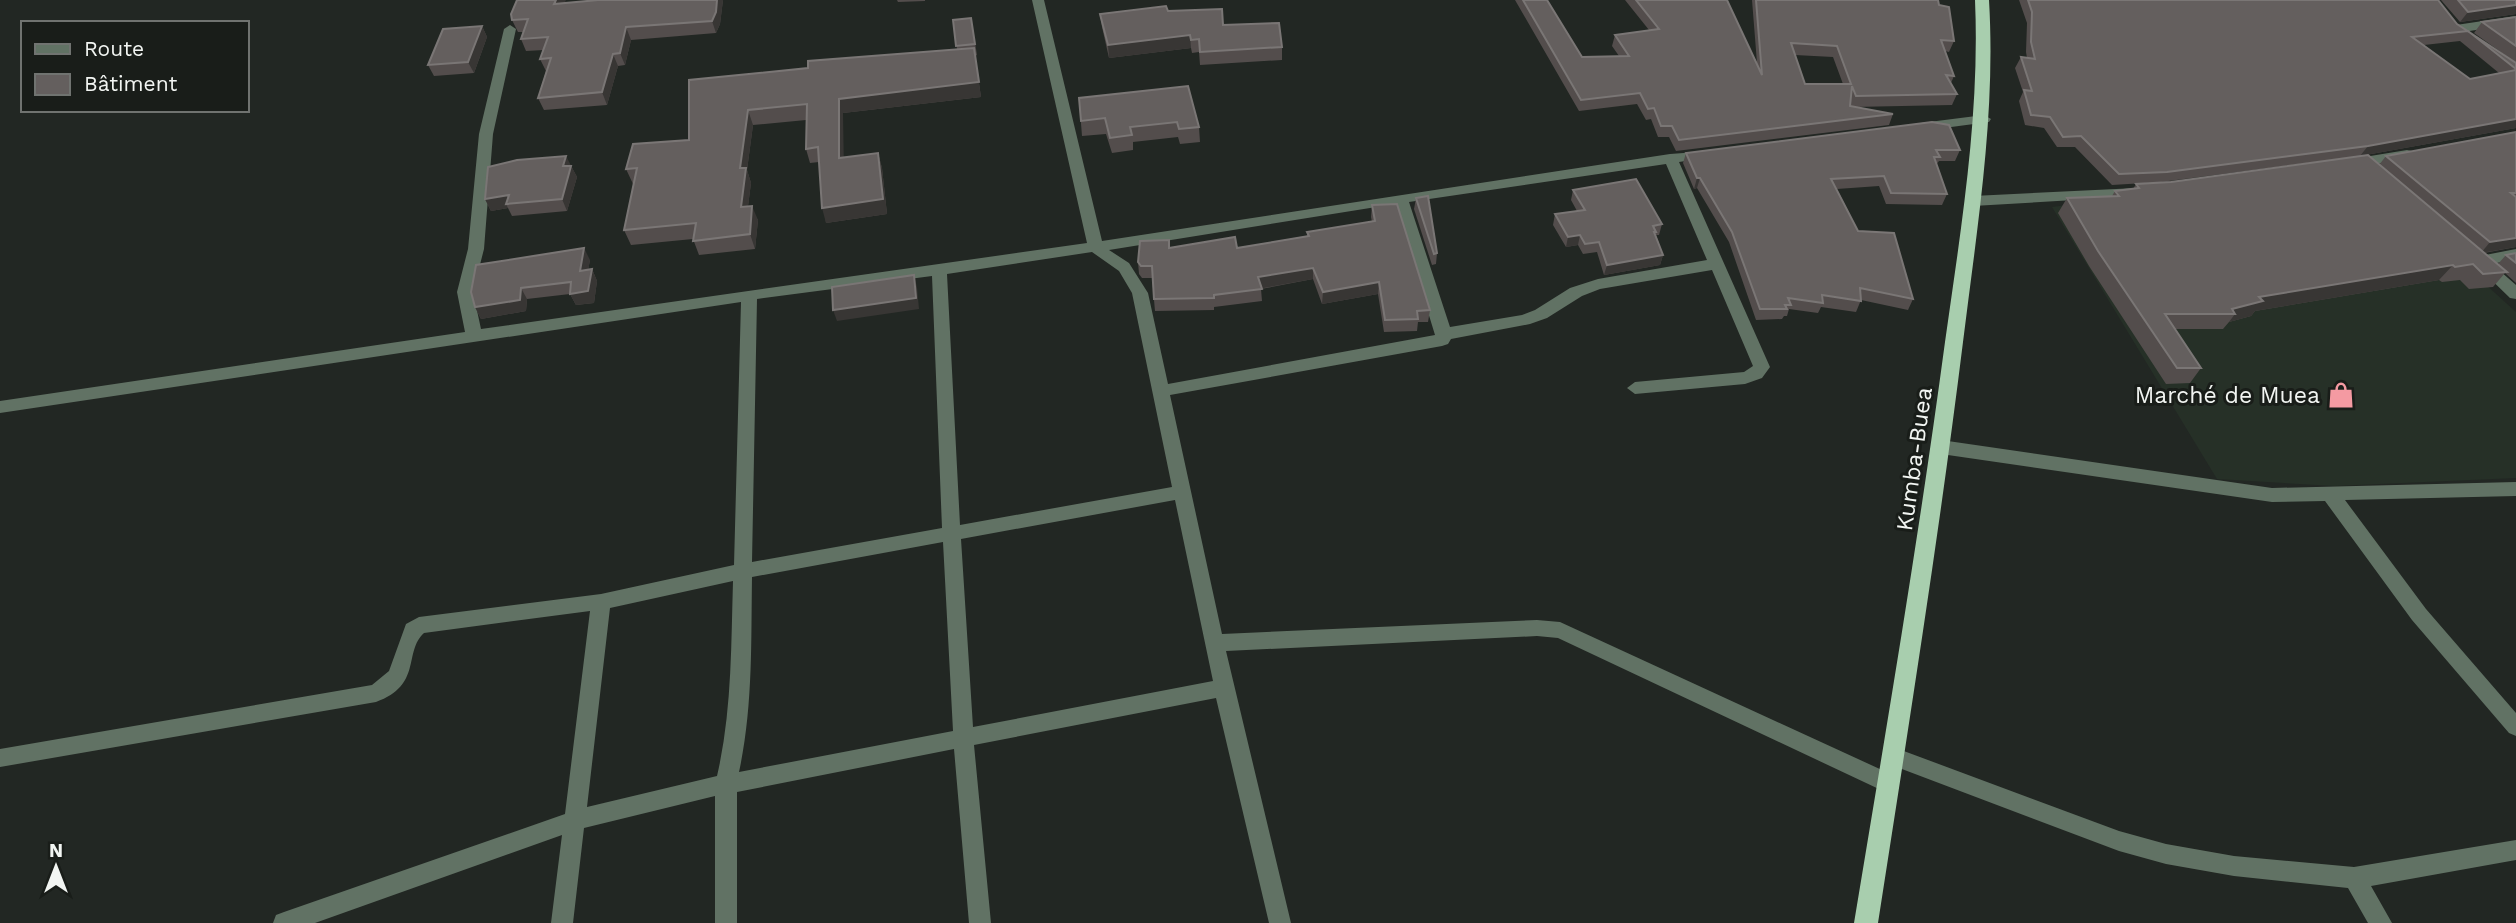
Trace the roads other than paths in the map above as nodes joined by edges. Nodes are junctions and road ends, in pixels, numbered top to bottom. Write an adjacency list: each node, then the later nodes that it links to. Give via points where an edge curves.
1 (1038, 0): 17 (street)
2 (1982, 0): 6 (highway, Kumba-Buea)
3 (2516, 20): 5 (street, via 2452,24)
4 (510, 29): 24 (street, via 486,134 476,249 465,292)
5 (2475, 43)
6 (1984, 119): 7 (street); 16 (highway, Kumba-Buea)
7 (1902, 129)
8 (1725, 151): 10 (street)
9 (2425, 151): 11 (street)
10 (1670, 158): 15 (street); 19 (street)
11 (2360, 163): 12 (street); 13 (street)
12 (2333, 166)
13 (2380, 179)
14 (2148, 192): 16 (street)
15 (1401, 198): 17 (street); 23 (street)
16 (1973, 201): 28 (highway, Kumba-Buea)
17 (1096, 248): 20 (street); 26 (street, via 1124,267 1140,293)
18 (2516, 254): 21 (street, via 2475,256)
19 (1717, 264): 23 (street, via 1598,284 1524,320); 25 (street, via 1762,367 1745,378)
20 (939, 270): 22 (street); 32 (street)
21 (2516, 294)
22 (749, 295): 24 (street); 33 (street)
23 (1444, 334): 26 (street, via 1442,340 1432,343)
24 (474, 336): 27 (street)
25 (1635, 388)
26 (1161, 391): 30 (street)
27 (0, 407)
28 (1941, 447): 31 (street, via 2273,495); 39 (highway, Kumba-Buea)
29 (2516, 489): 31 (street)
30 (1182, 492): 32 (street); 35 (street)
31 (2331, 495): 37 (street, via 2396,588)
32 (950, 535): 33 (street); 38 (street)
33 (743, 571): 34 (street); 42 (street, via 737,733)
34 (601, 602): 40 (street, via 419,625 412,630 397,680 376,693); 43 (street)
35 (1215, 643): 36 (street); 41 (street, via 1560,630)
36 (1224, 688): 38 (street); 50 (street)
37 (2516, 727)
38 (962, 739): 42 (street); 49 (street)
39 (1893, 756): 41 (highway, Kumba-Buea); 45 (street, via 2119,841 2166,854)
40 (0, 758)
41 (1888, 783): 51 (highway, Kumba-Buea)
42 (726, 784): 43 (street); 48 (street)
43 (575, 820): 46 (street); 47 (street)
44 (2516, 850): 45 (street)
45 (2354, 878): 52 (street)
46 (284, 923)
47 (562, 923)
48 (726, 923)
49 (980, 923)
50 (1280, 923)
51 (1866, 923)
52 (2381, 923)

